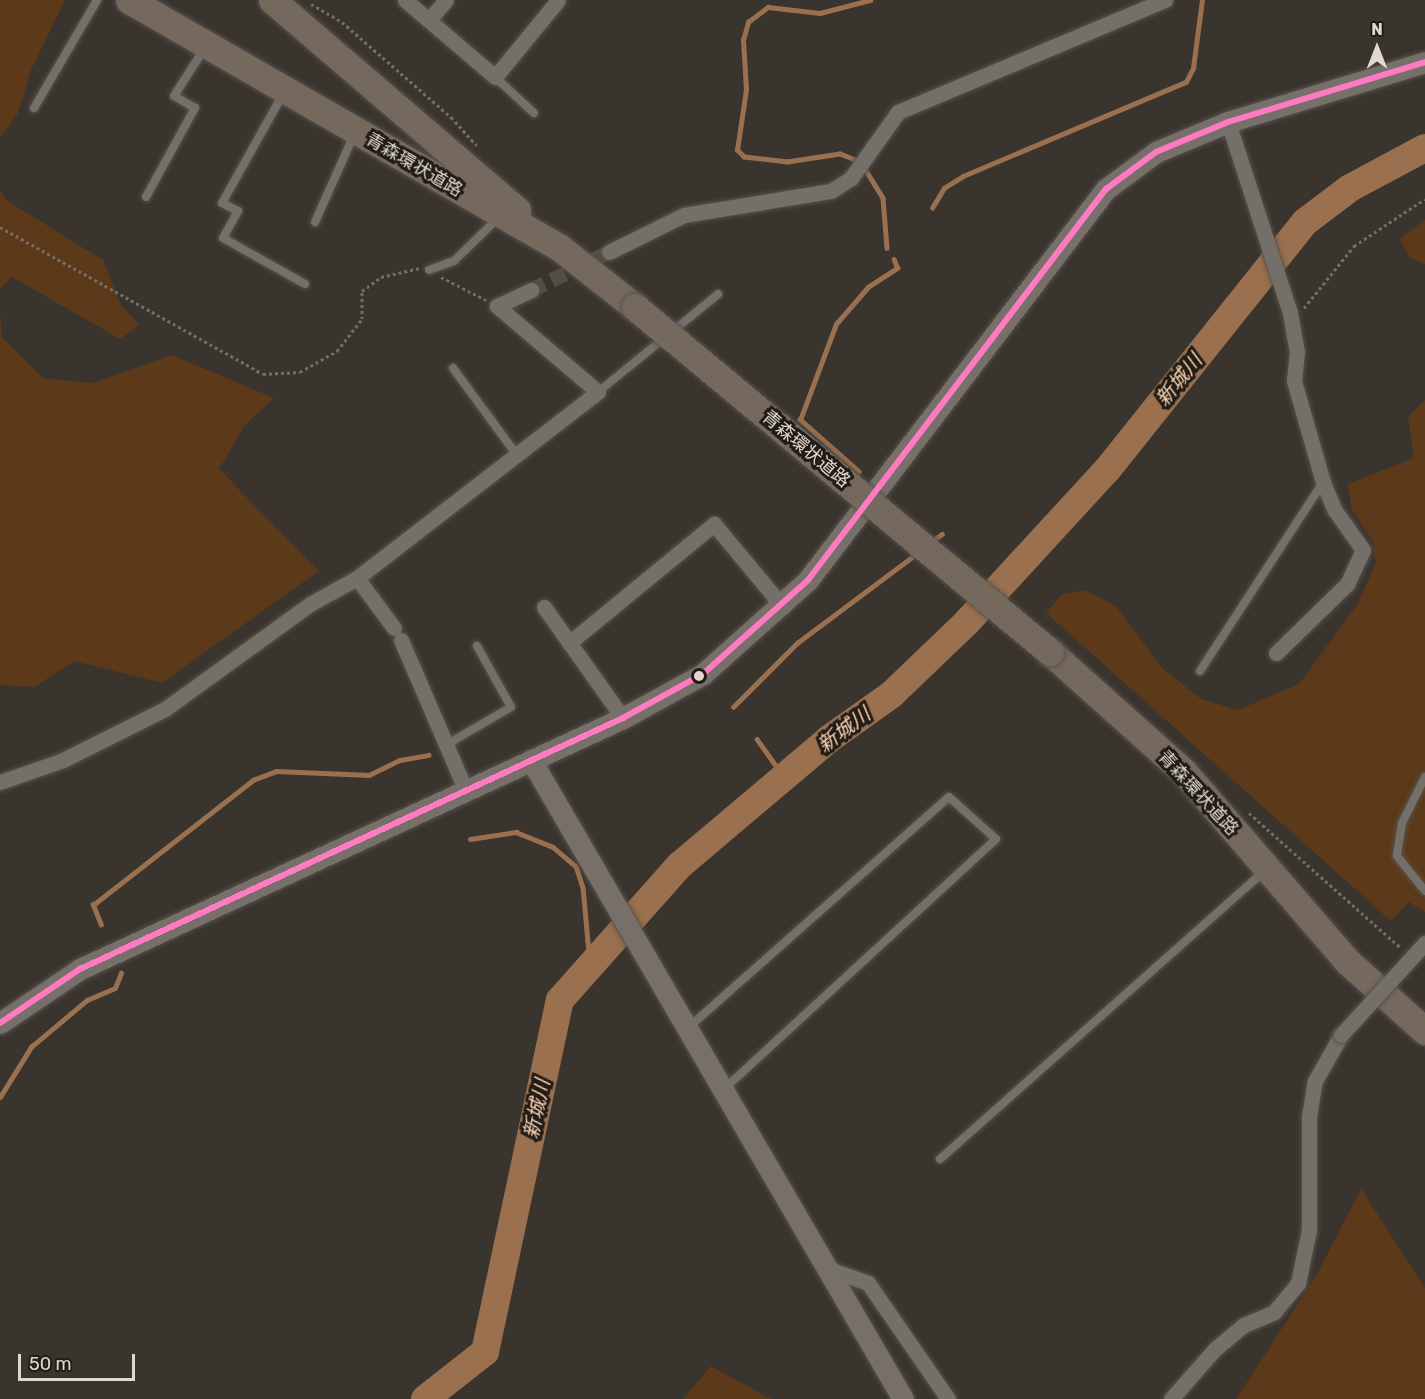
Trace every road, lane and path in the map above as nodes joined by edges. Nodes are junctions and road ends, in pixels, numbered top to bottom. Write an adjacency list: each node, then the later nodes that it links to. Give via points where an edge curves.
1 (97, 0): 13 (lane)
2 (129, 0): 9 (highway, 青森環状道路)
3 (272, 0): 22 (highway)
4 (405, 0): 8 (street)
5 (446, 0): 8 (street)
6 (558, 0): 11 (street)
7 (1165, 0): 23 (street, via 898,112 851,178 831,191 684,215)
8 (429, 20): 11 (street)
9 (206, 45): 12 (highway, 青森環状道路); 17 (lane, via 174,96 195,108)
10 (1425, 62): 15 (main road)
11 (495, 77): 14 (lane)
12 (285, 91): 16 (highway, 青森環状道路); 25 (lane, via 222,203 238,211 223,238)
13 (34, 108)
14 (534, 113)
15 (1228, 122): 29 (street); 36 (main road, via 1156,152 1106,189 846,533)
16 (356, 132): 19 (highway, 青森環状道路); 20 (lane)
17 (146, 197)
18 (1425, 199): 29 (path, via 1354,246)
19 (500, 215): 22 (highway, 青森環状道路); 24 (lane, via 454,261)
20 (315, 222)
21 (0, 227): 24 (path, via 263,374 300,372 337,351 362,318 362,291 381,277 422,267)
22 (560, 248): 47 (highway, 青森環状道路, bridge, via 1050,652 1184,772)
23 (609, 252)
24 (429, 270): 28 (path)
25 (305, 284)
26 (531, 290): 28 (street)
27 (718, 294): 31 (lane)
28 (497, 306): 31 (street)
29 (1291, 318): 33 (street, via 1294,381)
30 (453, 368): 32 (lane)
31 (598, 392): 32 (street)
32 (517, 456): 34 (street)
33 (1323, 482): 39 (street, via 1334,509 1363,550 1358,568); 40 (lane)
34 (357, 578): 42 (street, via 398,634); 45 (street, via 310,604 165,709 63,760)
35 (544, 607): 37 (street)
36 (783, 607): 37 (street, via 714,524); 41 (main road, via 703,674)
37 (569, 644): 41 (street)
38 (477, 646): 42 (lane, via 511,707)
39 (1276, 653)
40 (1200, 672)
41 (623, 718): 43 (main road)
42 (446, 745): 46 (street)
43 (531, 760): 46 (main road); 51 (main road)
44 (1425, 777): 48 (lane, via 1402,823 1397,856)
45 (0, 783)
46 (466, 790): 50 (main road, via 80,969)
47 (1266, 869): 52 (highway, 青森環状道路, via 1347,961); 54 (lane)
48 (1425, 891)
49 (1425, 943): 58 (street, bridge, via 1341,1035 1315,1081 1309,1117 1309,1230 1298,1283 1274,1312 1244,1325 1215,1349)
50 (0, 1023)
51 (687, 1028): 53 (main road); 53 (lane, via 950,797 996,839)
52 (1425, 1031)
53 (723, 1090): 55 (main road)
54 (940, 1159)
55 (826, 1268): 56 (main road); 57 (street, via 868,1283)
56 (903, 1399)
57 (948, 1399)
58 (1171, 1399)

